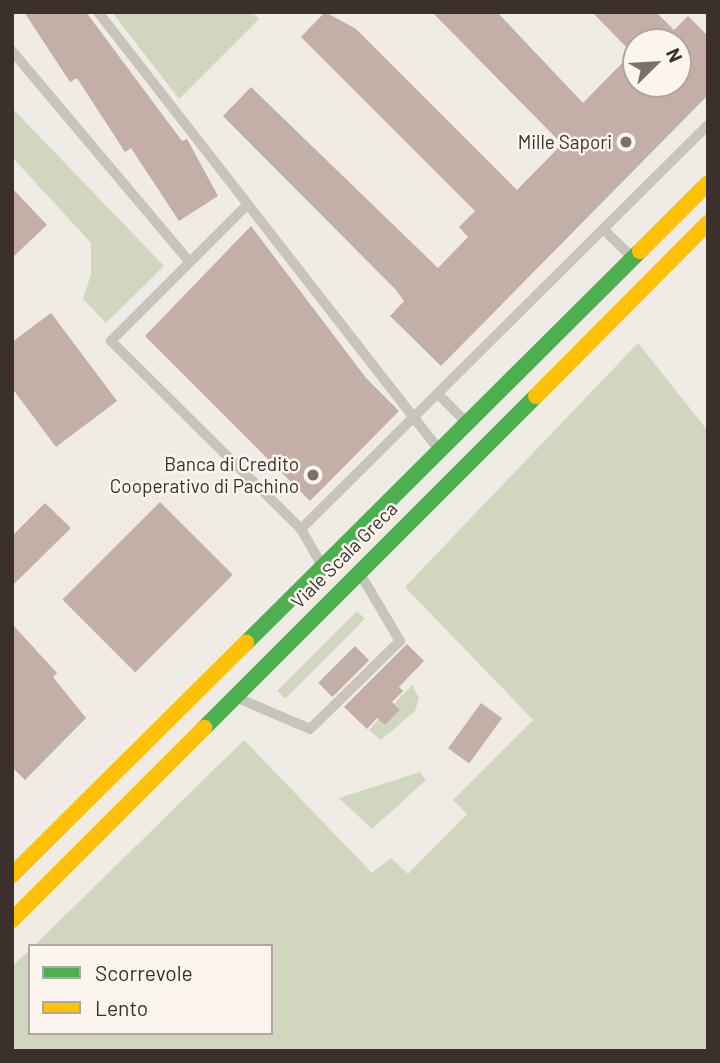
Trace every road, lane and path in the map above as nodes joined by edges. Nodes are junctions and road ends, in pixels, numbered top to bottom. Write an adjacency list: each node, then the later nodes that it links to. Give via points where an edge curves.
1 (98, 12): 5 (lane)
2 (12, 51): 9 (lane)
3 (708, 125): 7 (lane)
4 (708, 183): 8 (main road, Viale Scala Greca)
5 (246, 206): 9 (lane); 11 (lane)
6 (708, 223): 16 (main road, Viale Scala Greca)
7 (603, 229): 8 (lane); 10 (lane)
8 (634, 258): 12 (main road, Viale Scala Greca)
9 (189, 261): 14 (lane, via 111,341)
10 (439, 395): 11 (lane); 12 (lane)
11 (414, 419): 13 (lane); 14 (lane)
12 (466, 423): 13 (main road, Viale Scala Greca)
13 (440, 450): 15 (main road, Viale Scala Greca)
14 (301, 529): 15 (lane, via 305,545)
15 (324, 567): 18 (main road, Viale Scala Greca)
16 (358, 571): 17 (main road, Viale Scala Greca); 17 (lane, via 400,641 310,729 253,709)
17 (235, 695): 19 (main road, Viale Scala Greca)
18 (12, 875)
19 (12, 920)

